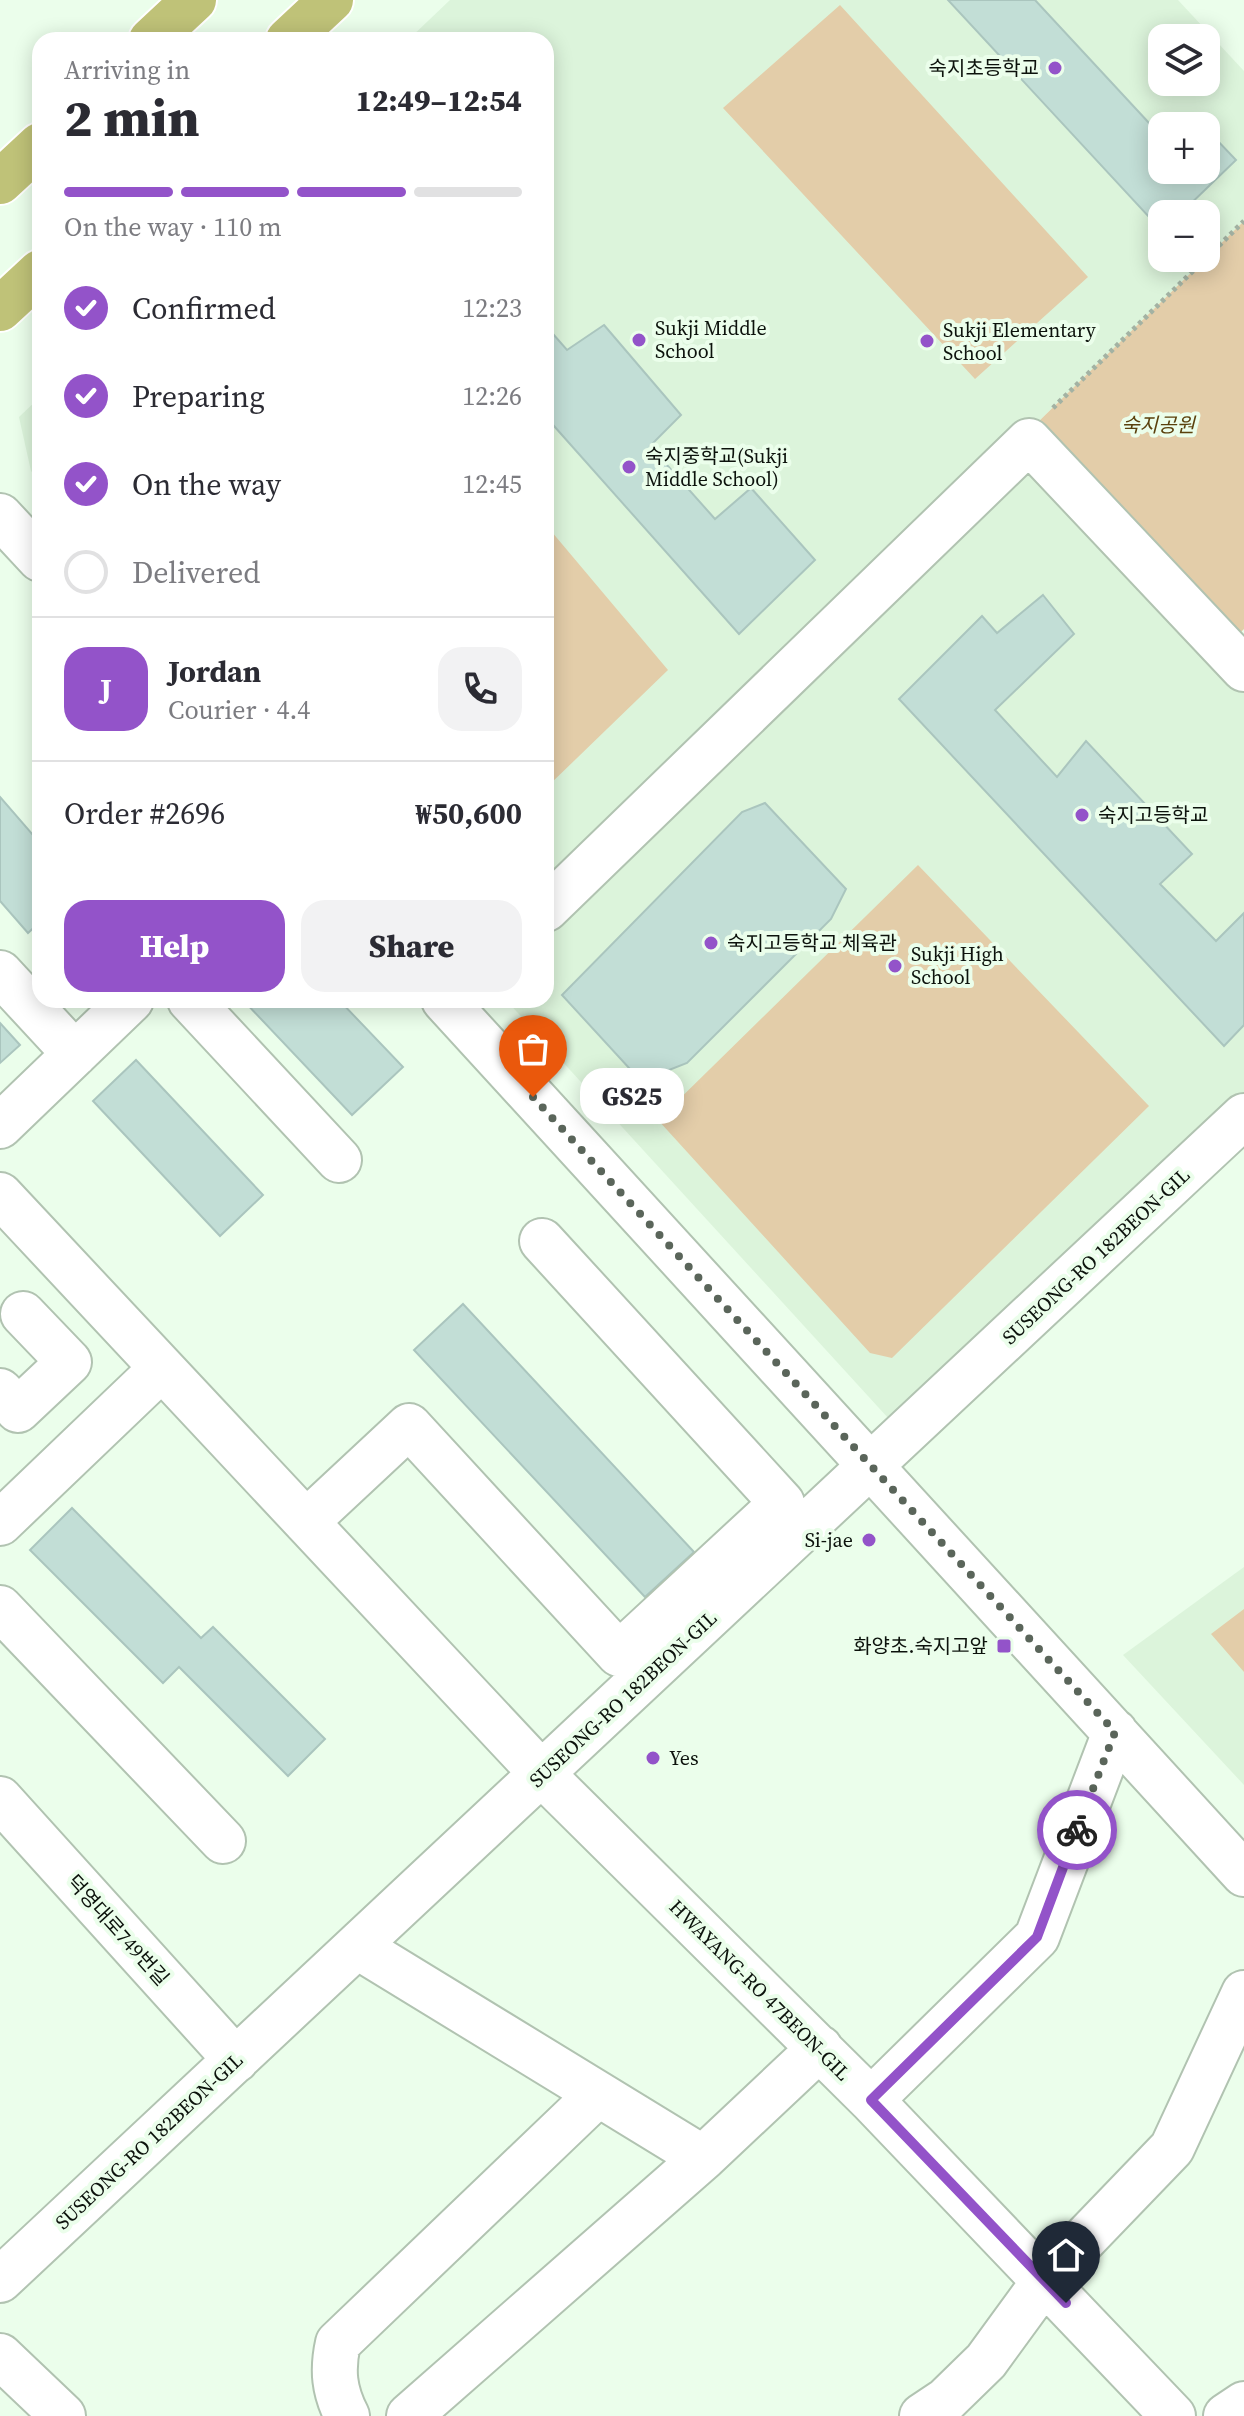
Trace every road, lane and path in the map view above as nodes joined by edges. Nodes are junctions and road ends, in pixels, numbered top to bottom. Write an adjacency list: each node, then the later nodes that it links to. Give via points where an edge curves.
1 (194, 0): 3 (main road)
2 (331, 0): 4 (main road)
3 (160, 32)
4 (297, 32)
5 (32, 152): 6 (main road)
6 (0, 182)
7 (1244, 221): 10 (path, via 1036,424)
8 (32, 279): 9 (main road)
9 (0, 309)
10 (1029, 441): 13 (street); 14 (street)
11 (0, 516): 12 (street)
12 (32, 550)
13 (1244, 669)
14 (554, 901)
15 (0, 973): 16 (street)
16 (32, 1008)
17 (32, 1008): 21 (street)
18 (123, 1008): 21 (street)
19 (197, 1008): 24 (street)
20 (454, 1008): 30 (street)
21 (75, 1054): 23 (street)
22 (1244, 1116): 30 (street, SUSEONG-RO 182BEON-GIL)
23 (0, 1126)
24 (339, 1160)
25 (0, 1195): 28 (street, HWAYANG-RO 47BEON-GIL)
26 (542, 1241): 31 (street, via 782,1503 619,1654 409,1426)
27 (23, 1314): 29 (street, via 69,1362 18,1410)
28 (162, 1368): 31 (street, HWAYANG-RO 47BEON-GIL); 32 (street)
29 (0, 1391)
30 (872, 1468): 34 (street); 35 (street, SUSEONG-RO 182BEON-GIL)
31 (306, 1522): 35 (street, HWAYANG-RO 47BEON-GIL)
32 (0, 1523)
33 (0, 1608): 37 (street)
34 (1115, 1732): 38 (street); 44 (street, via 1037,1937)
35 (543, 1775): 39 (street, SUSEONG-RO 182BEON-GIL); 41 (street, HWAYANG-RO 47BEON-GIL)
36 (0, 1799): 42 (street, 덕영대로749번길)
37 (223, 1841)
38 (1244, 1874)
39 (358, 1947): 42 (street, SUSEONG-RO 182BEON-GIL); 43 (street)
40 (1244, 1993): 47 (street, via 1172,2148)
41 (820, 2048): 44 (street, HWAYANG-RO 47BEON-GIL); 45 (street)
42 (236, 2060): 46 (street, SUSEONG-RO 182BEON-GIL)
43 (598, 2094): 45 (street); 51 (street, via 338,2343 333,2367)
44 (871, 2100): 47 (street, HWAYANG-RO 47BEON-GIL)
45 (703, 2158): 52 (street)
46 (0, 2280)
47 (1045, 2280): 53 (street, via 986,2361); 54 (street, HWAYANG-RO 47BEON-GIL)
48 (0, 2356): 50 (street)
49 (1244, 2404): 55 (street)
50 (63, 2416)
51 (347, 2416)
52 (409, 2416)
53 (922, 2416)
54 (1173, 2416)
55 (1226, 2416)

